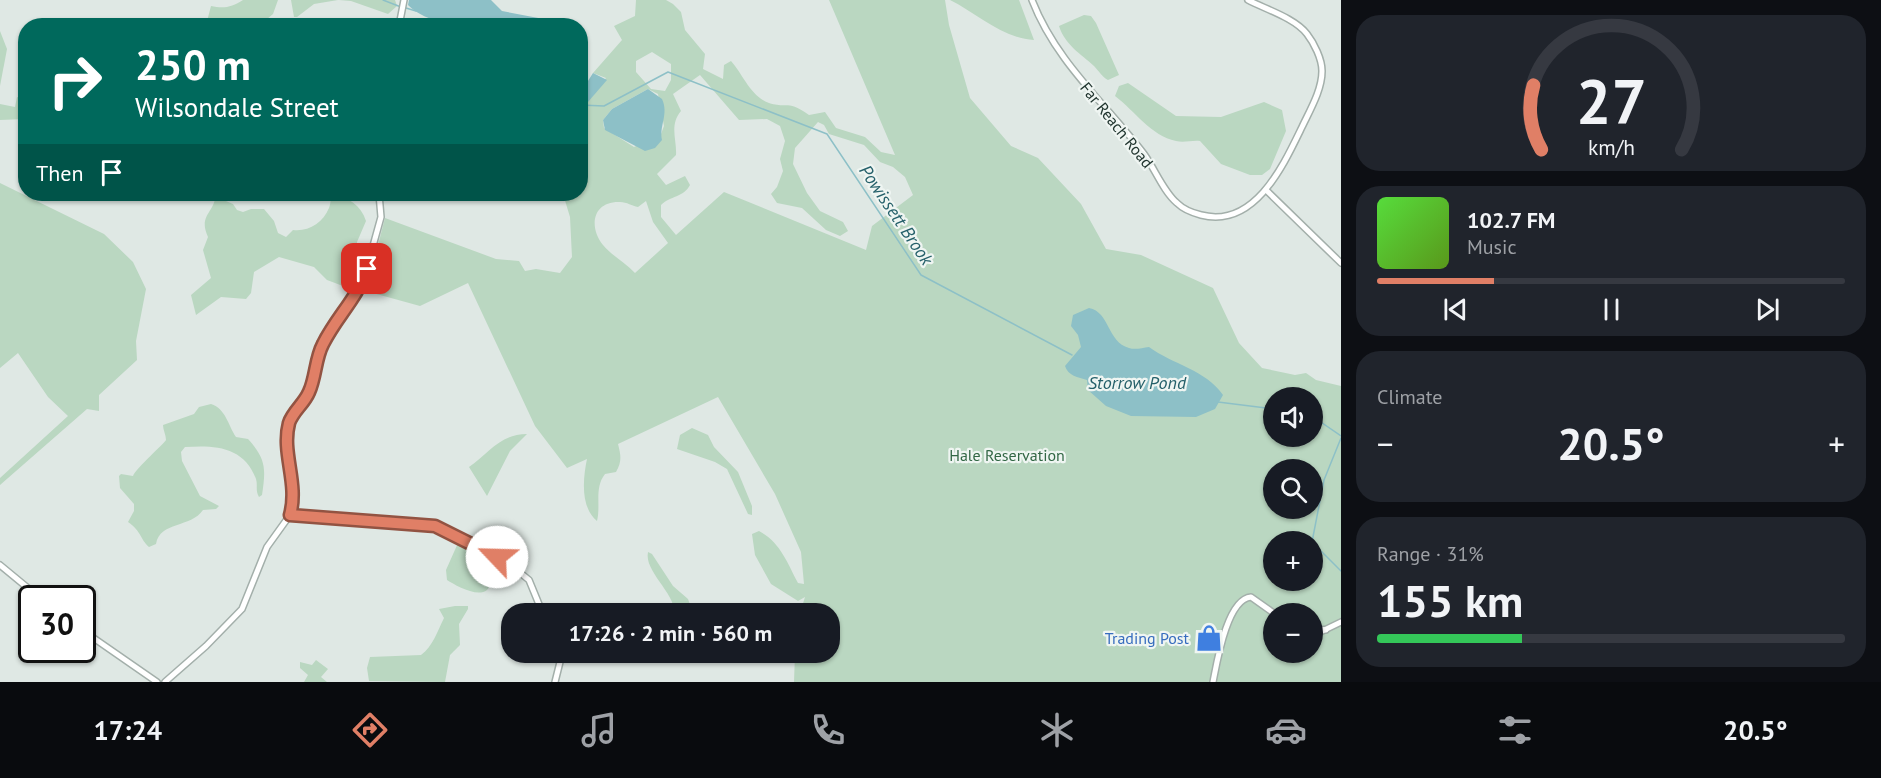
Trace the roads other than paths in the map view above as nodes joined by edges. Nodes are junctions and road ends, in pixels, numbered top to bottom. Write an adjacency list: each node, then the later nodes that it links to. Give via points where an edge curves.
1 (1032, 0): 5 (street, Far Reach Road, via 1067,63 1142,152 1176,203 1202,216 1216,217 1234,213)
2 (1248, 0): 5 (street, Far Reach Road, via 1305,32 1322,70 1309,111)
3 (403, 3): 4 (street)
4 (400, 18)
5 (1266, 190): 7 (street)
6 (380, 201): 8 (street, via 381,217 359,292 330,329 318,354 309,393 288,425 293,490)
7 (1341, 263)
8 (290, 515): 11 (street, via 435,526 518,571 529,580); 20 (street, via 267,548 242,609)
9 (0, 565): 10 (street)
10 (24, 585)
11 (538, 603)
12 (1263, 606): 22 (street, via 1251,597 1240,601 1228,620)
13 (1341, 622): 15 (street)
14 (1323, 630): 15 (street)
15 (1326, 630): 16 (street)
16 (1323, 631)
17 (96, 640): 19 (street)
18 (560, 663): 21 (street)
19 (157, 682)
20 (165, 682)
21 (555, 682)
22 (1213, 682)

